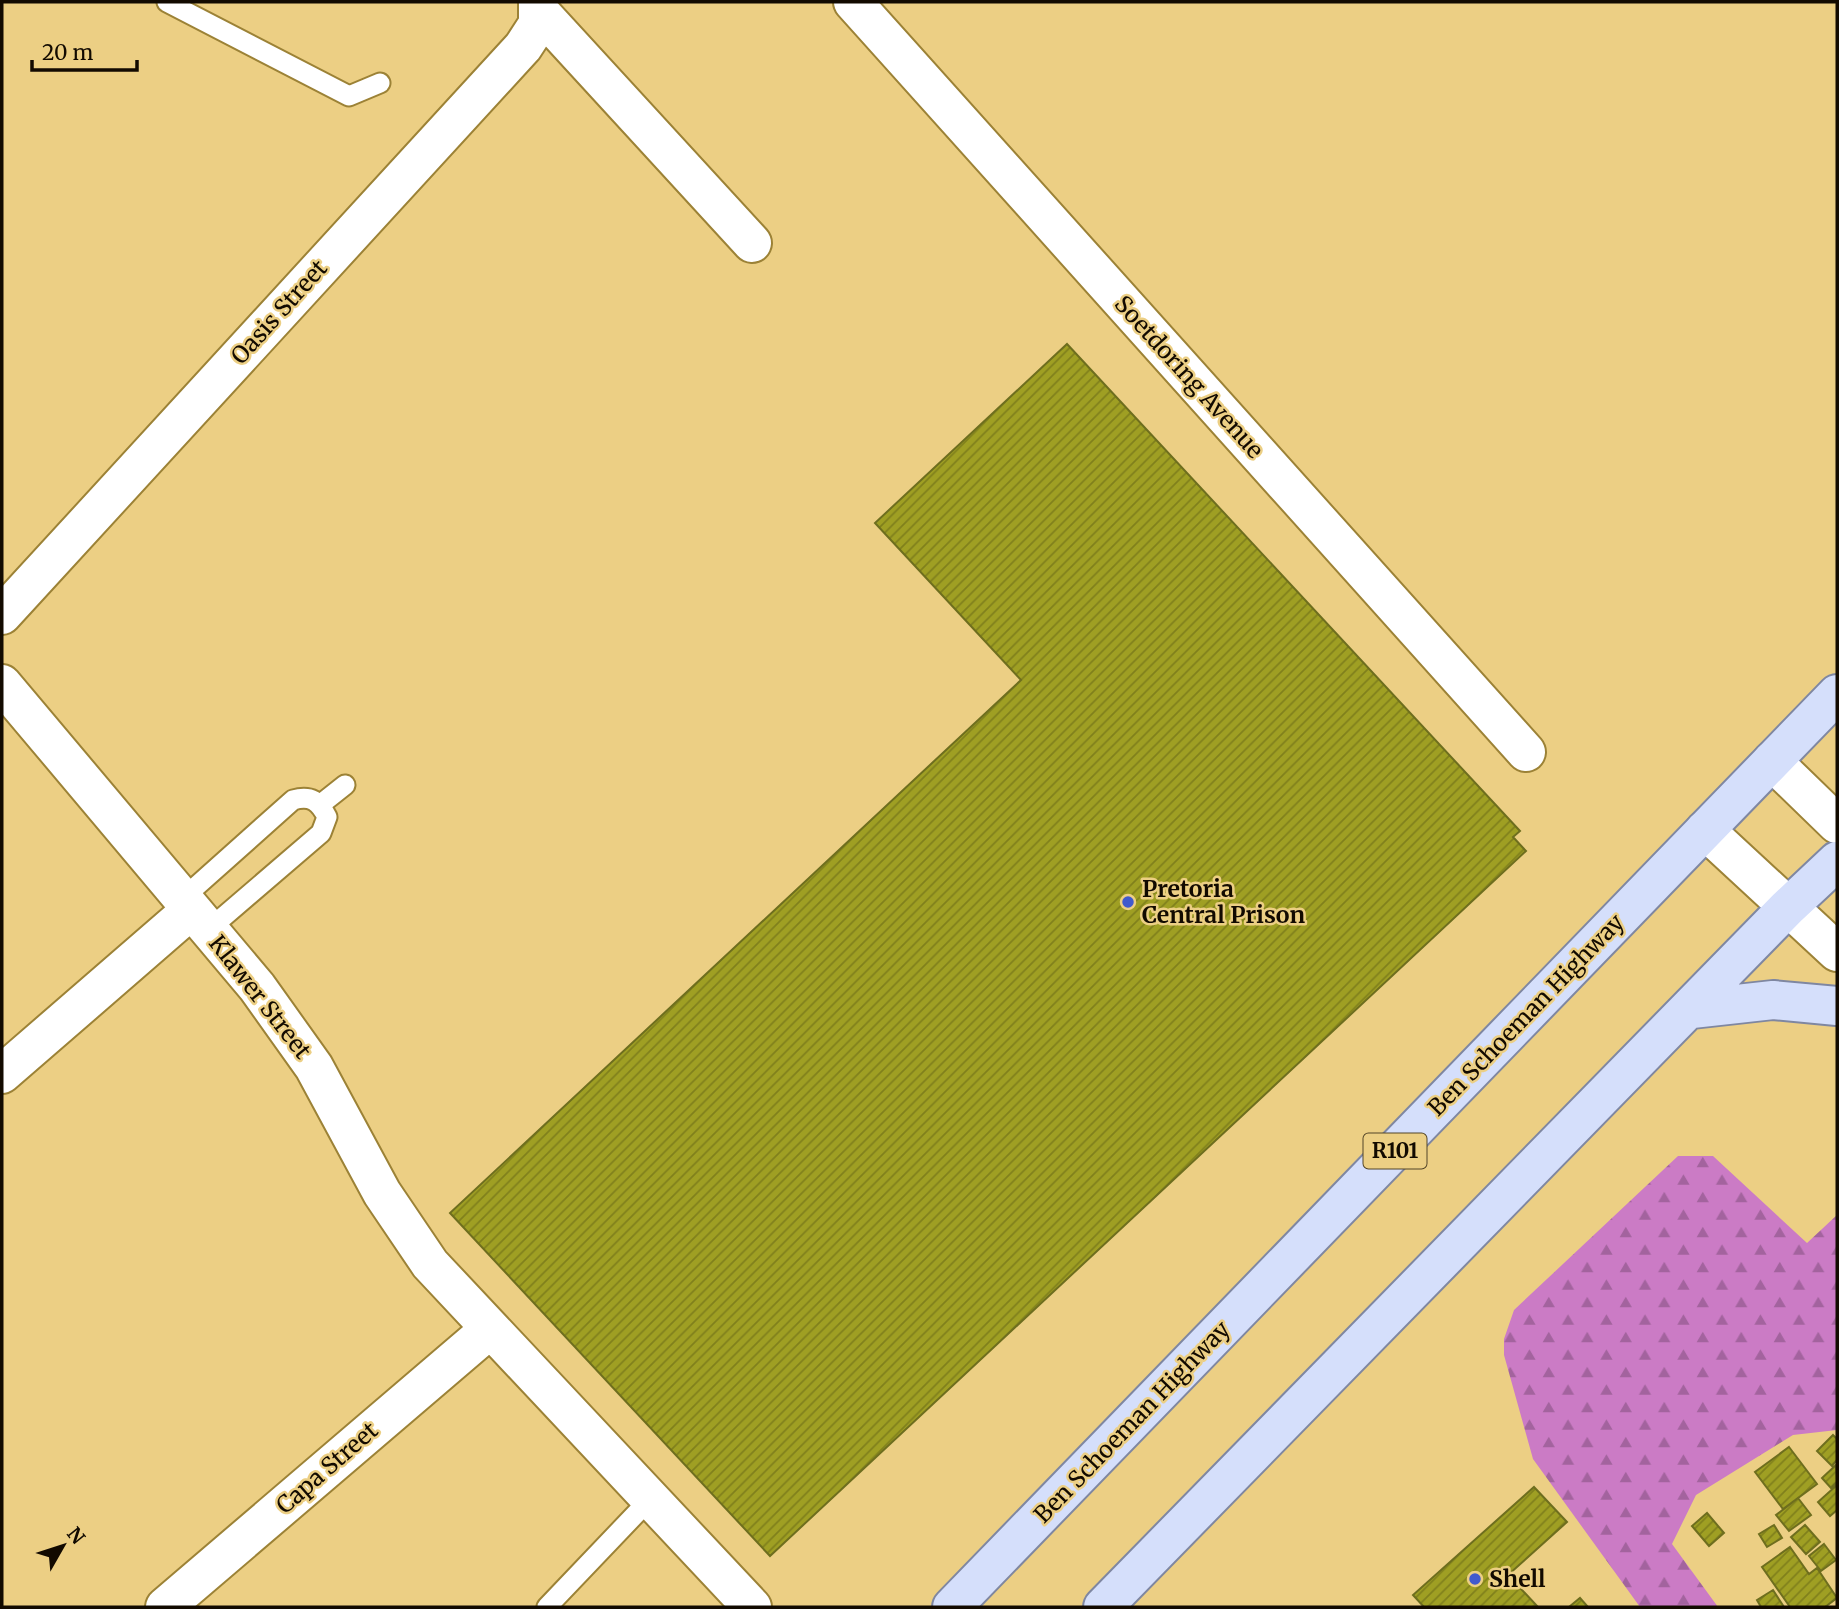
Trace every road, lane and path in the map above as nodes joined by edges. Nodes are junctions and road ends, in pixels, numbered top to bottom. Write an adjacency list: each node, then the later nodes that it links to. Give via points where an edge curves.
1 (167, 2): 4 (lane, via 349,96)
2 (853, 2): 11 (street, Soetdoring Avenue)
3 (539, 7): 5 (street); 6 (street, Oasis Street, via 538,24 523,47)
4 (380, 83)
5 (752, 243)
6 (2, 615)
7 (1837, 676): 10 (main road)
8 (2, 684): 18 (street, Klawer Street)
9 (1837, 694): 10 (main road, Ben Schoeman Highway / R101)
10 (1784, 748): 14 (street); 15 (main road, Ben Schoeman Highway / R101)
11 (1526, 752)
12 (345, 785): 13 (lane)
13 (321, 804): 18 (lane, via 309,798 293,800); 18 (lane, via 327,817 321,833)
14 (1837, 824)
15 (1705, 830): 17 (street); 28 (main road, Ben Schoeman Highway / R101)
16 (1837, 861): 17 (main road)
17 (1787, 908): 19 (street); 21 (main road)
18 (194, 913): 22 (street); 23 (street, Klawer Street, via 257,987 314,1067 382,1193 430,1264)
19 (1837, 952)
20 (1837, 1006): 21 (main road, via 1773,1000)
21 (1692, 1009): 29 (main road)
22 (2, 1074)
23 (490, 1329): 24 (street, Klawer Street); 25 (street, Capa Street)
24 (650, 1499): 26 (lane); 27 (street, Klawer Street)
25 (165, 1607)
26 (547, 1607)
27 (752, 1607)
28 (953, 1607)
29 (1103, 1607)

